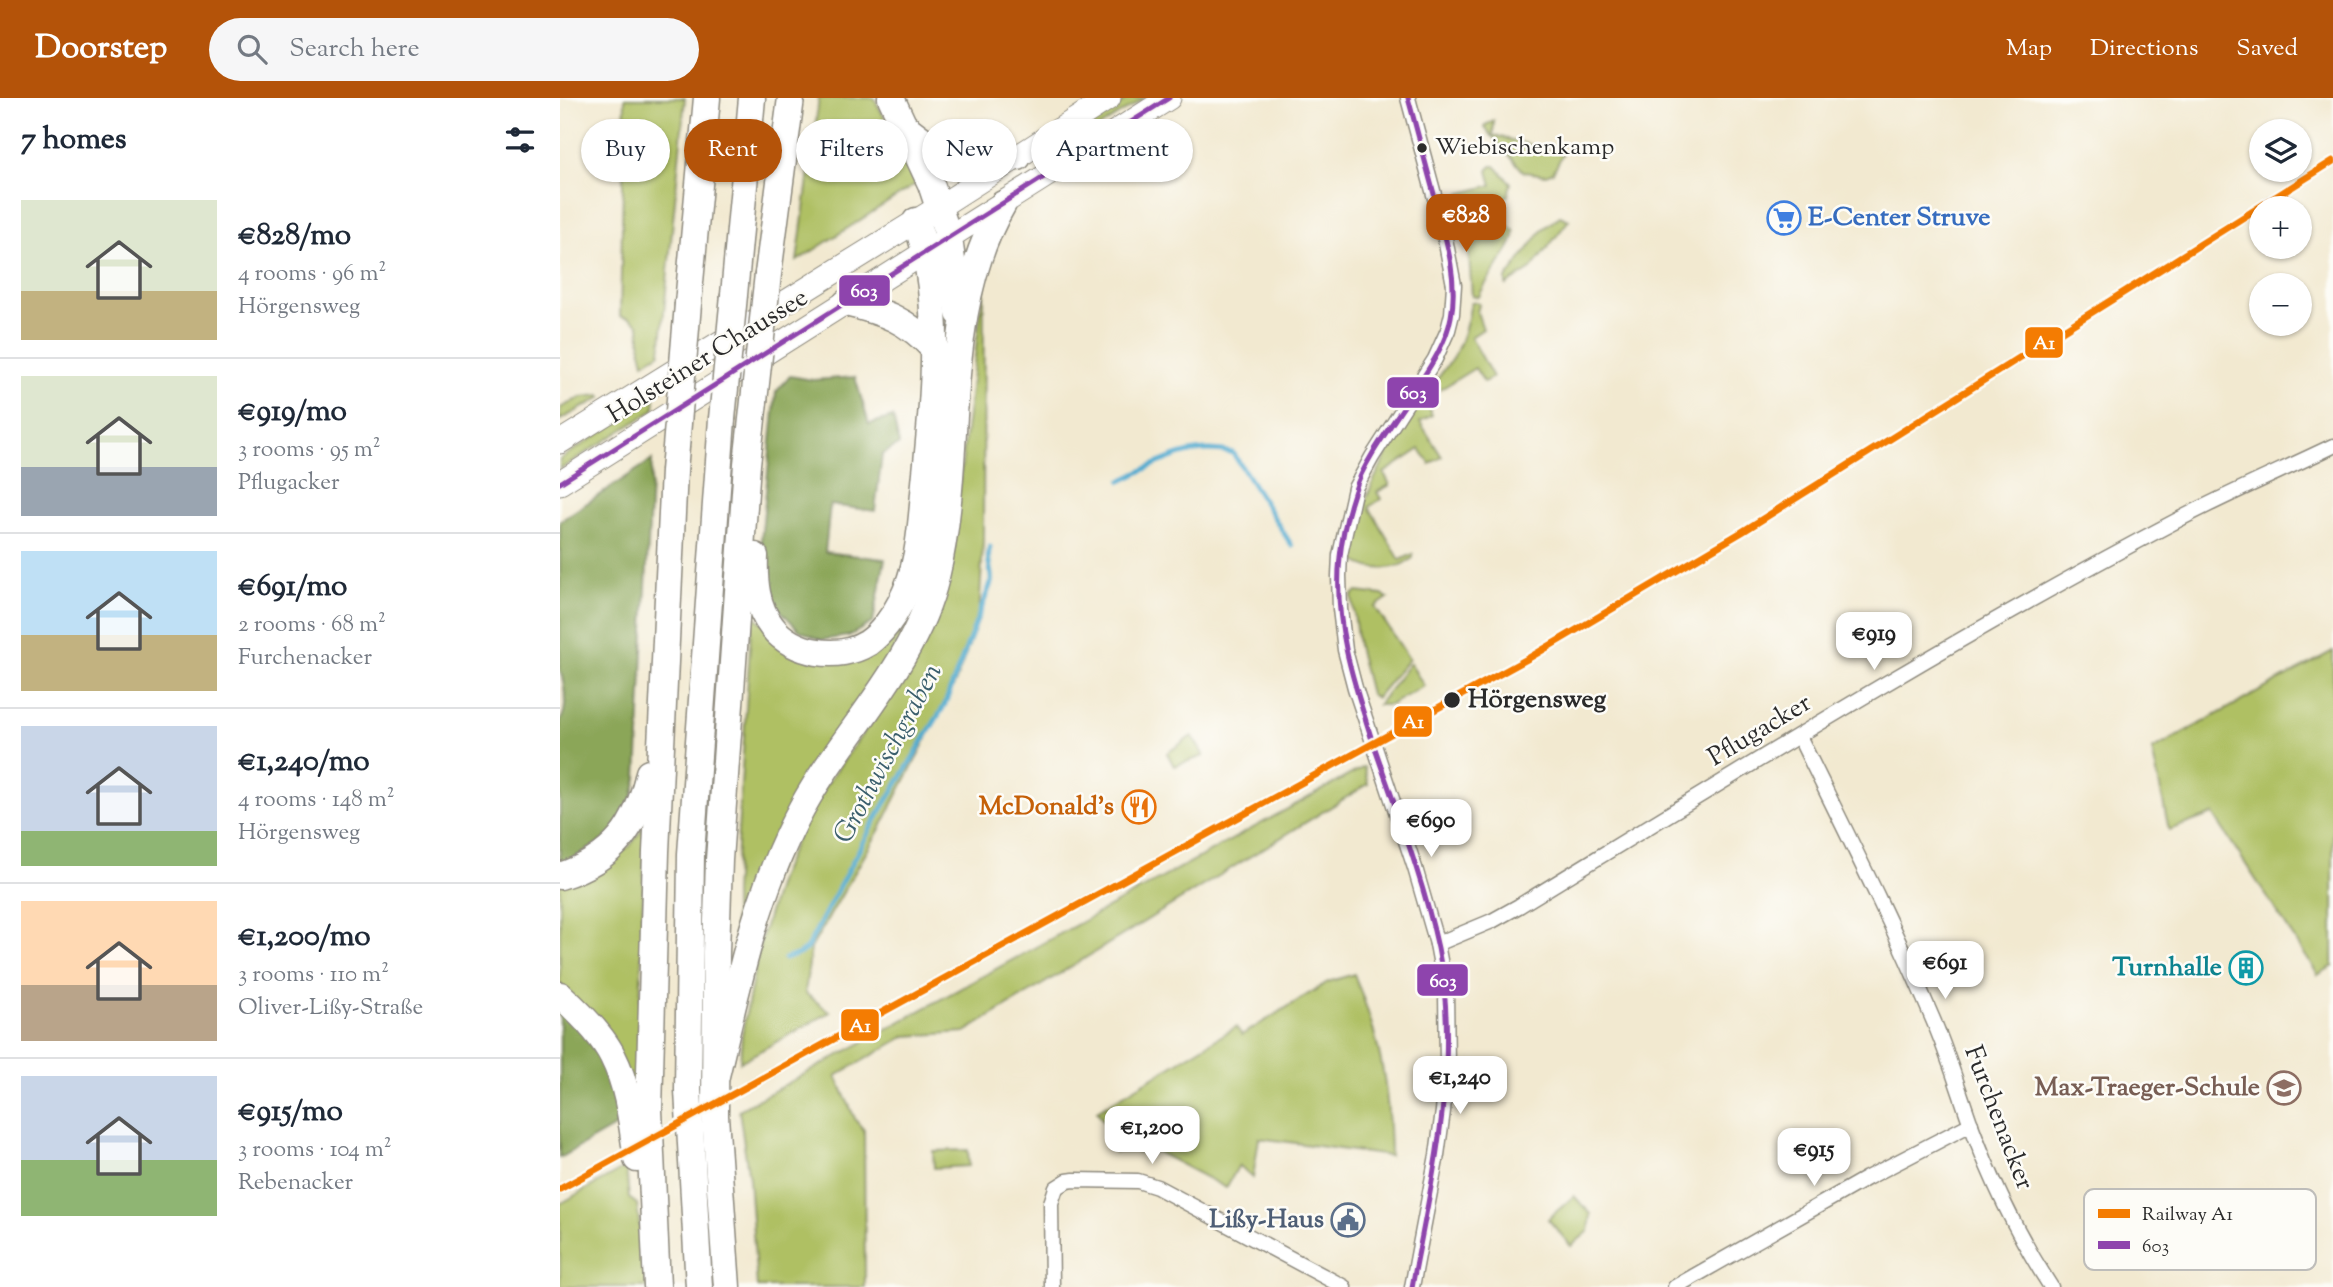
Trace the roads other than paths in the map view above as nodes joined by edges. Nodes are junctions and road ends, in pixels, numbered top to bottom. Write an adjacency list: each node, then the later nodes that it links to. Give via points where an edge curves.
1 (706, 98): 24 (highway, bridge, via 674,471)
2 (752, 98): 33 (highway, bridge, via 722,419 691,854 688,1090)
3 (791, 98): 22 (highway, bridge)
4 (891, 98): 8 (highway)
5 (1109, 98): 11 (main road, Holsteiner Chaussee)
6 (1169, 98): 12 (main road, Holsteiner Chaussee)
7 (1408, 98): 27 (street, via 1443,228 1454,285 1452,314 1435,359 1355,488 1340,555 1340,609 1355,688)
8 (902, 119)
9 (908, 128): 11 (highway, via 944,155 964,161)
10 (908, 132): 13 (highway)
11 (1018, 157): 13 (main road, Holsteiner Chaussee)
12 (1003, 204): 15 (main road, Holsteiner Chaussee); 18 (highway, via 985,239)
13 (939, 207): 14 (main road, Holsteiner Chaussee); 15 (highway)
14 (916, 221): 16 (highway); 20 (main road, Holsteiner Chaussee)
15 (949, 238): 16 (main road, Holsteiner Chaussee); 18 (highway)
16 (926, 253): 17 (main road, Holsteiner Chaussee); 19 (highway)
17 (846, 303): 19 (highway, via 902,320); 23 (main road, Holsteiner Chaussee)
18 (962, 332): 29 (highway, via 943,539 925,612 910,645 797,817 769,876)
19 (934, 349): 22 (highway, via 929,448 913,578 900,605 870,642 850,651 814,652 796,646 772,627 754,580)
20 (560, 442)
21 (2333, 446): 25 (street, Pflugacker, via 2133,544)
22 (747, 464): 29 (highway, via 719,860)
23 (560, 483)
24 (662, 720): 26 (highway, via 645,793 624,835 592,863); 30 (highway)
25 (1799, 736): 27 (street, Pflugacker, via 1510,911); 31 (street, Furchenacker, via 1917,982)
26 (560, 876)
27 (1437, 944): 37 (street, via 1447,992 1447,1065 1437,1155)
28 (560, 995): 30 (highway, via 613,1056)
29 (716, 1076): 34 (highway)
30 (640, 1115): 32 (highway)
31 (1971, 1124): 38 (street); 39 (street, Furchenacker, via 2003,1202)
32 (657, 1286)
33 (699, 1287)
34 (727, 1287)
35 (1052, 1287): 36 (street, via 1052,1197 1061,1184 1074,1180 1138,1181 1157,1187)
36 (1344, 1287)
37 (1412, 1287)
38 (1675, 1287)
39 (2051, 1287)

